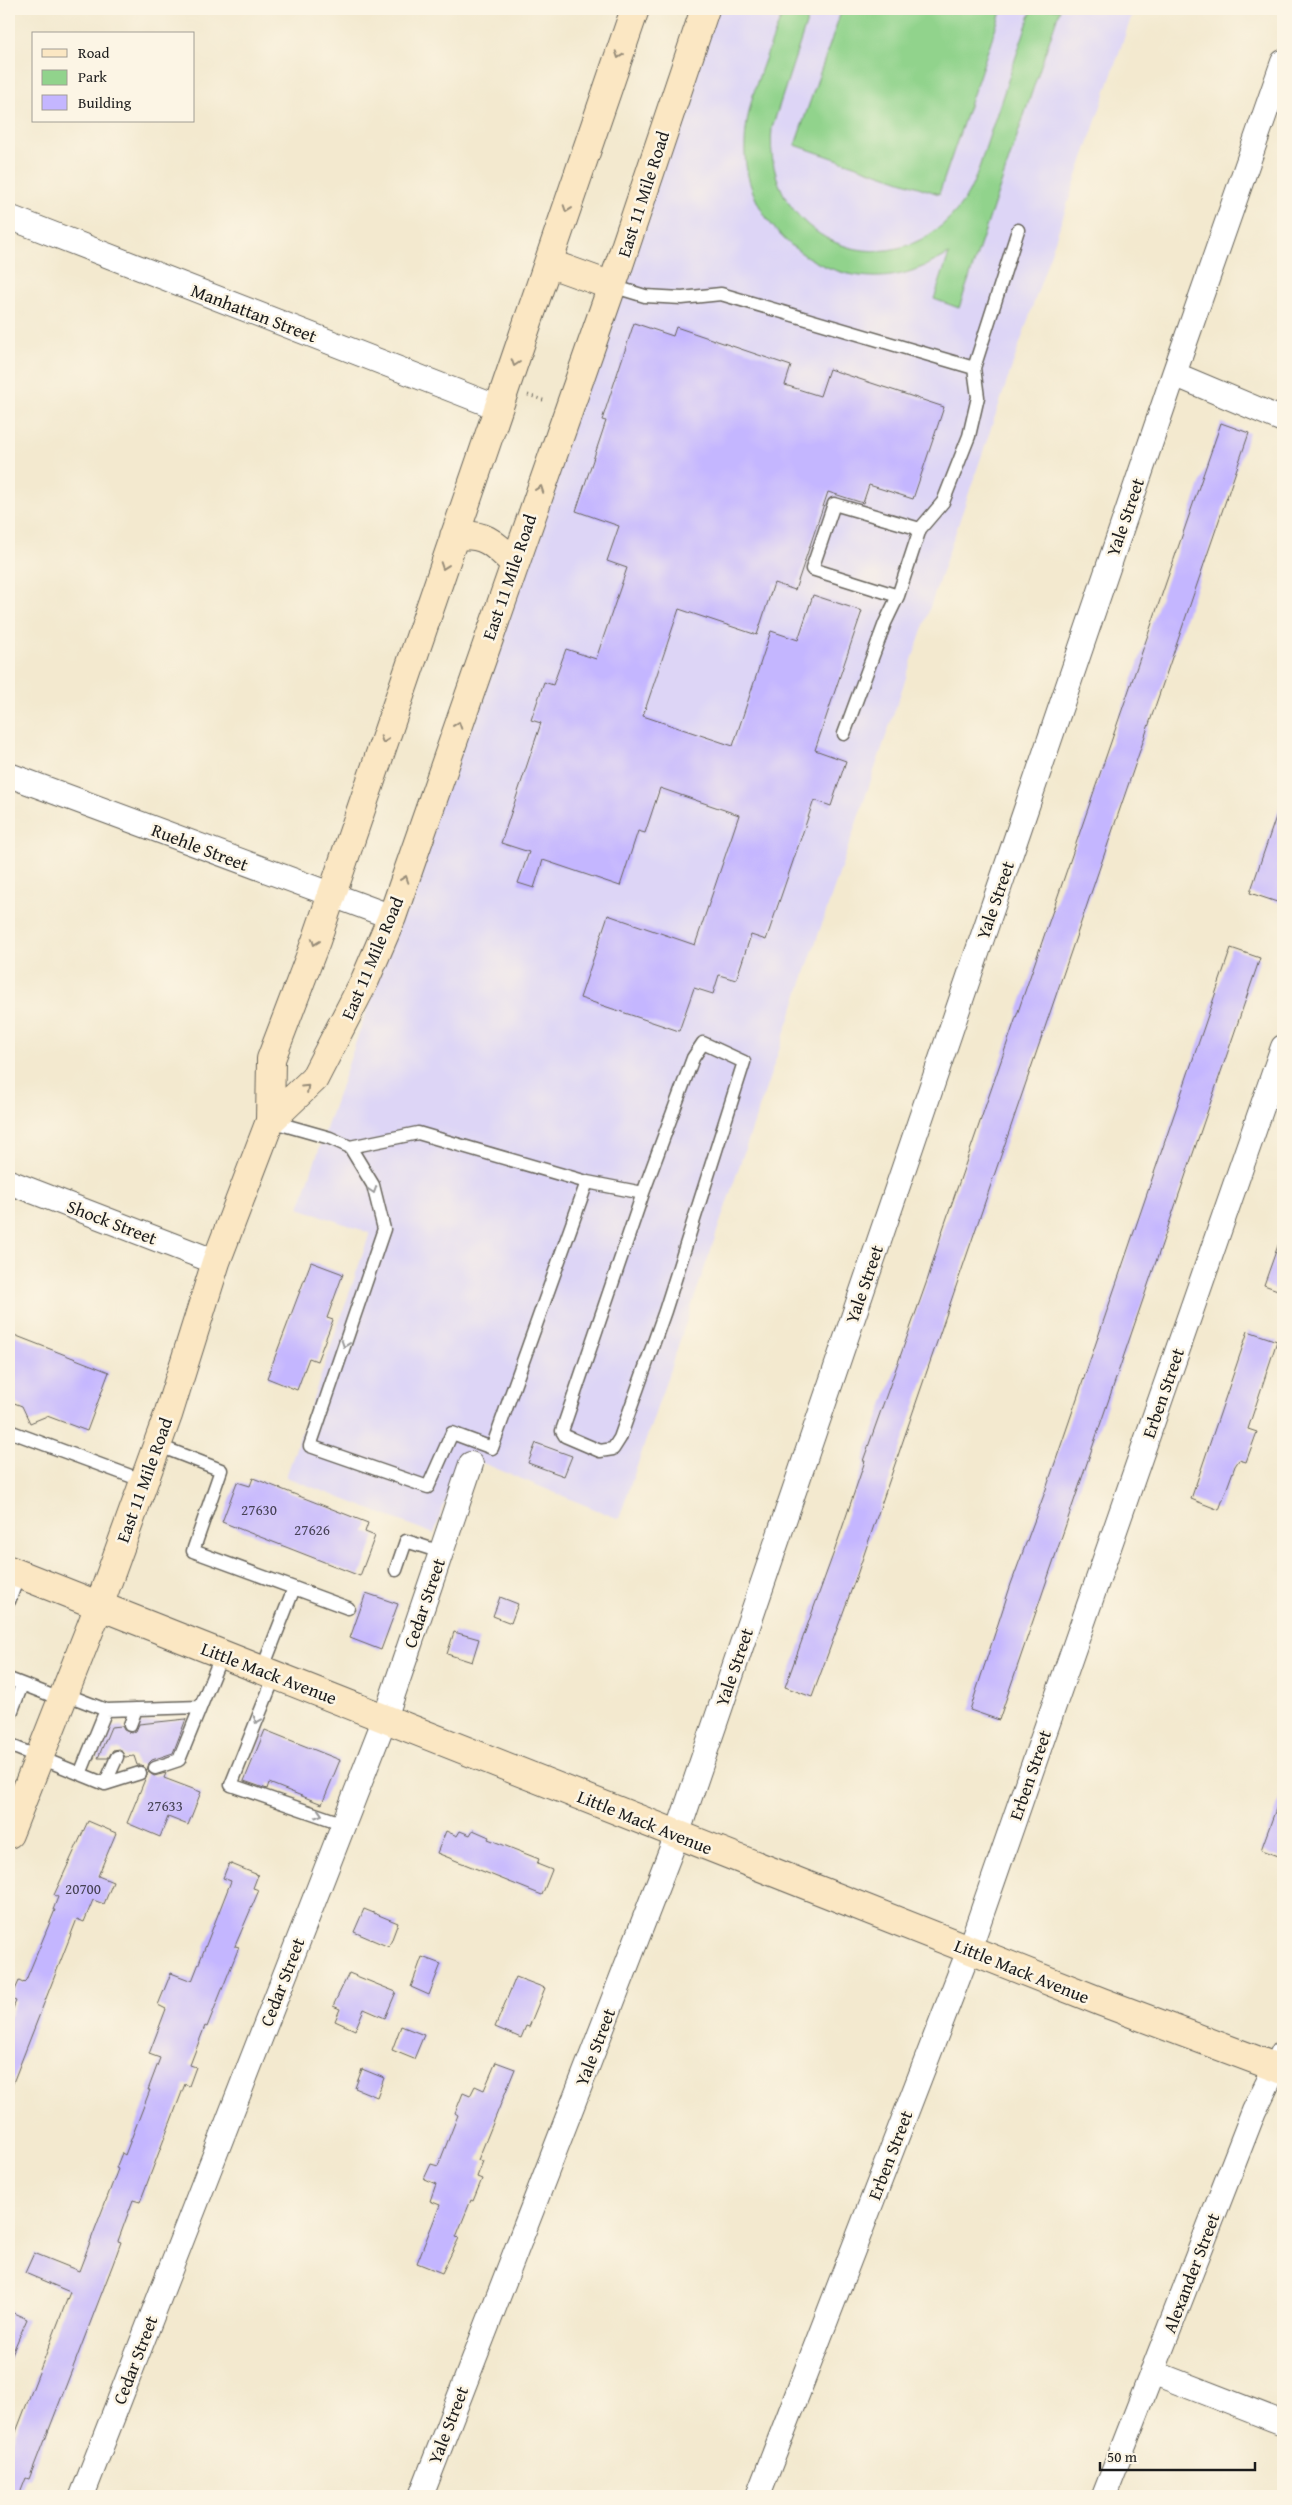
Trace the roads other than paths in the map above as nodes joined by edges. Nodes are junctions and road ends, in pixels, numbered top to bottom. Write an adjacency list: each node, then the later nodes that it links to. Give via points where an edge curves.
1 (635, 9): 6 (main road, East 11 Mile Road, one-way to 6)
2 (705, 9): 7 (main road, East 11 Mile Road)
3 (1283, 62): 9 (street, Yale Street)
4 (9, 217): 10 (street, Manhattan Street)
5 (1018, 230): 8 (lane)
6 (548, 263): 7 (main road); 10 (main road, East 11 Mile Road, one-way to 10)
7 (612, 286): 8 (lane, via 645,296 682,298 721,294); 14 (main road, East 11 Mile Road, one-way to 7)
8 (974, 368): 12 (lane, via 978,397 969,436 942,502)
9 (1174, 374): 11 (street); 61 (street, Yale Street)
10 (503, 398): 13 (main road, East 11 Mile Road)
11 (1283, 420)
12 (920, 529): 15 (lane); 15 (lane, via 834,504 812,570)
13 (454, 536): 14 (main road, via 469,534 482,537 495,544); 18 (main road, East 11 Mile Road, one-way to 18)
14 (514, 563): 19 (main road, East 11 Mile Road, one-way to 14)
15 (898, 596): 16 (lane, via 884,623)
16 (844, 734)
17 (9, 774): 18 (street, Ruehle Street)
18 (331, 896): 19 (street, Ruehle Street); 21 (main road, East 11 Mile Road, one-way to 21, via 271,1059)
19 (392, 917): 21 (main road, East 11 Mile Road, one-way to 19, via 314,1079 365,980)
20 (1283, 1048): 62 (street, Erben Street)
21 (270, 1121): 22 (lane); 26 (main road, East 11 Mile Road)
22 (350, 1147): 24 (lane, via 418,1134); 29 (lane, one-way to 29, via 373,1184 384,1229 310,1446 428,1487 452,1433)
23 (9, 1182): 26 (street, Shock Street)
24 (587, 1182): 25 (lane); 29 (lane, via 492,1448)
25 (643, 1193): 25 (lane, via 692,1058 703,1043 744,1062 665,1311 620,1438 614,1449 600,1451 565,1436 562,1431)
26 (216, 1262): 28 (main road, East 11 Mile Road)
27 (9, 1431): 30 (lane)
28 (157, 1445): 30 (main road, East 11 Mile Road); 34 (lane, via 221,1470 193,1551)
29 (475, 1454): 31 (street, Cedar Street)
30 (144, 1481): 36 (main road, East 11 Mile Road)
31 (441, 1552): 32 (lane, via 406,1540); 48 (street, Cedar Street)
32 (396, 1570)
33 (14, 1572): 35 (lane); 36 (main road, Little Mack Avenue)
34 (294, 1588): 37 (lane); 39 (lane)
35 (9, 1601)
36 (99, 1606): 38 (main road, Little Mack Avenue); 42 (main road, East 11 Mile Road)
37 (348, 1608)
38 (222, 1654): 39 (main road, Little Mack Avenue); 44 (lane)
39 (268, 1672): 48 (main road, Little Mack Avenue); 59 (lane, one-way to 59, via 231,1785)
40 (9, 1679): 41 (lane)
41 (22, 1685): 42 (lane); 47 (lane)
42 (64, 1697): 46 (lane); 53 (main road, East 11 Mile Road)
43 (178, 1708): 44 (lane); 45 (lane); 49 (lane)
44 (200, 1708): 52 (lane, via 179,1760 154,1768)
45 (136, 1709): 46 (lane); 50 (lane)
46 (106, 1710): 56 (lane)
47 (9, 1718)
48 (386, 1718): 59 (street, Cedar Street); 61 (main road, Little Mack Avenue)
49 (173, 1721)
50 (130, 1725)
51 (9, 1744): 53 (lane)
52 (160, 1754)
53 (40, 1758): 56 (lane); 58 (main road, East 11 Mile Road)
54 (117, 1758): 57 (lane)
55 (140, 1772): 57 (lane)
56 (80, 1774): 57 (lane)
57 (105, 1784)
58 (16, 1793): 60 (main road, East 11 Mile Road)
59 (344, 1824): 66 (street, Cedar Street)
60 (9, 1834)
61 (677, 1835): 62 (main road, Little Mack Avenue); 67 (street, Yale Street)
62 (969, 1950): 63 (main road, Little Mack Avenue, via 1102,2002); 68 (street, Erben Street)
63 (1281, 2063): 64 (street, Alexander Street, via 1254,2111)
64 (1152, 2372): 65 (street); 69 (street, Alexander Street)
65 (1283, 2423)
66 (82, 2496)
67 (421, 2496)
68 (758, 2496)
69 (1104, 2496)

